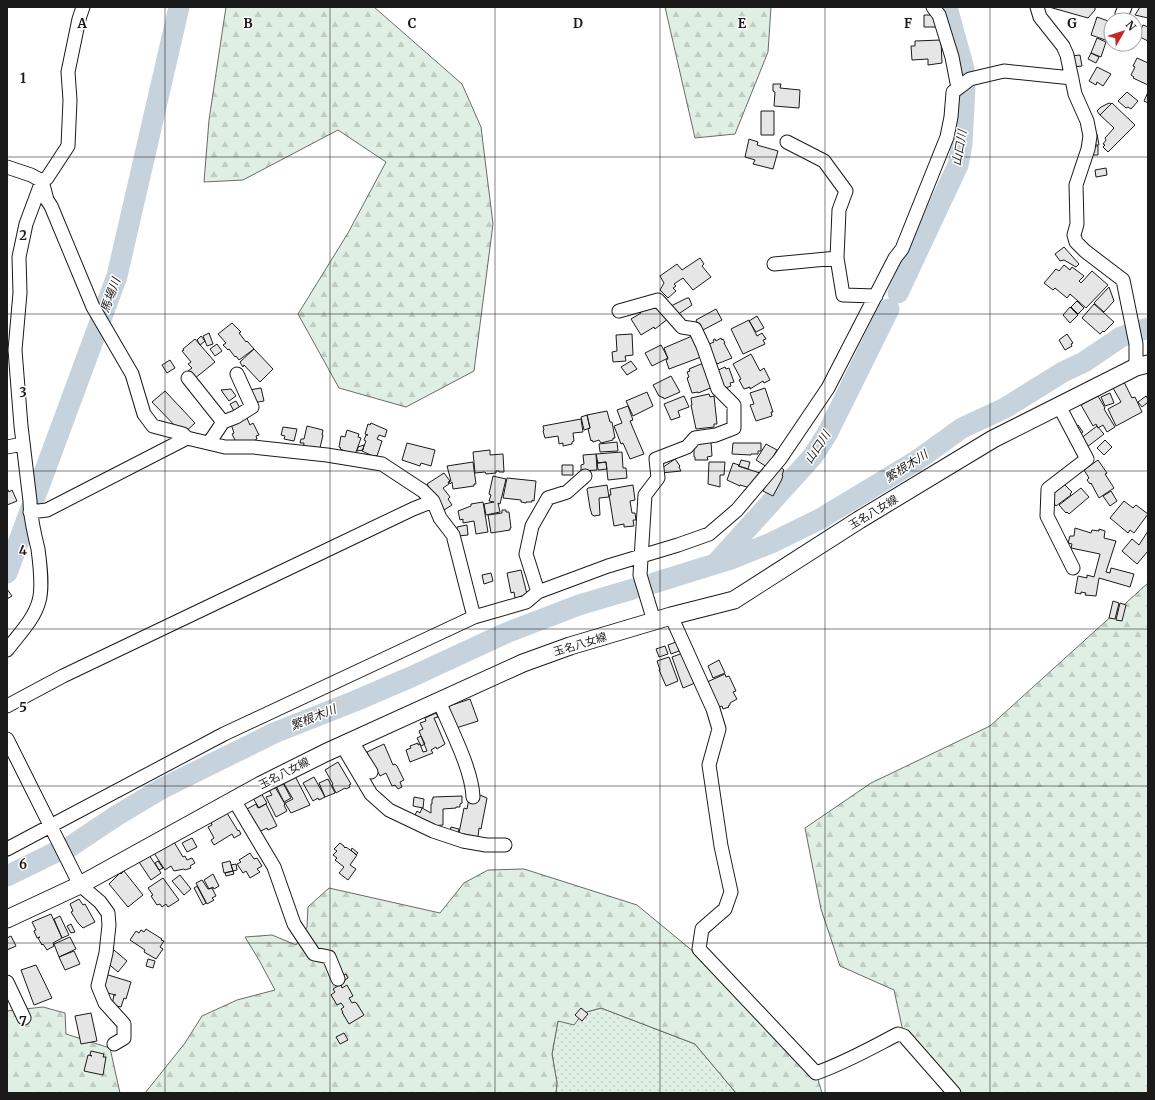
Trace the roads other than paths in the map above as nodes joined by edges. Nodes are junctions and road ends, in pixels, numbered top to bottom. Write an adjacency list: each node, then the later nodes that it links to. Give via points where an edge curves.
1 (83, 7): 8 (street, via 68,72 68,146 47,178)
2 (933, 7): 5 (street, via 939,15 952,57)
3 (1037, 7): 4 (street, via 1040,17 1063,46)
4 (1072, 78): 5 (street, via 1004,71 970,79); 13 (street, via 1090,136 1076,185 1077,224 1074,235 1076,242 1085,251 1123,280)
5 (958, 88): 11 (street, via 952,92 947,136 902,249)
6 (787, 142): 9 (street, via 824,161 846,191 839,210)
7 (7, 167): 8 (street)
8 (42, 181): 18 (street, via 46,200 51,206 93,307 132,374 144,414 154,426 183,434); 20 (street, via 26,224 19,257 20,293 15,350)
9 (838, 258): 10 (street); 11 (street, via 843,295)
10 (774, 264)
11 (876, 296): 25 (street, via 828,388 780,459 737,510 709,534)
12 (619, 311): 25 (street, via 658,300 682,327 695,329 718,389 734,405 734,428 716,435 695,438 688,447 656,458 658,478 645,495)
13 (1142, 365): 16 (main road, 玉名八女線)
14 (237, 374): 17 (street, via 252,407)
15 (188, 378): 17 (street)
16 (1059, 406): 26 (street, via 1086,459 1048,488 1046,516); 29 (main road, 玉名八女線, via 986,443 734,600)
17 (223, 422): 19 (street)
18 (187, 438): 19 (street); 24 (street, via 47,510)
19 (209, 443): 23 (street, via 225,447 253,447 327,455 382,464 422,491)
20 (23, 444): 21 (street); 24 (street)
21 (7, 447)
22 (585, 476): 27 (street, via 567,492 548,498 532,526 526,554)
23 (433, 502): 28 (street, via 440,518 453,535); 33 (street, via 413,509)
24 (30, 512): 31 (street, via 41,576 39,601 30,620)
25 (641, 556): 27 (street); 30 (street, via 640,575)
26 (1073, 568)
27 (538, 592): 28 (street, via 526,602)
28 (474, 616): 39 (street, via 224,734)
29 (671, 616): 30 (main road, 玉名八女線); 48 (street, via 720,729 709,765 721,846 731,892 725,908 702,929 699,949 816,1073 839,1065 898,1034 904,1036)
30 (654, 622): 32 (main road, 玉名八女線, via 570,646 523,663)
31 (7, 650)
32 (439, 701): 35 (main road, 玉名八女線); 37 (street, via 459,747 473,787)
33 (7, 706)
34 (7, 739): 39 (street)
35 (347, 743): 36 (street, via 356,750); 38 (main road, 玉名八女線); 40 (street, via 371,794 389,810 432,831 463,841)
36 (371, 772)
37 (473, 797)
38 (234, 800): 42 (main road, 玉名八女線); 44 (street, via 274,867 294,924 314,954 329,957)
39 (50, 826): 41 (street); 42 (street)
40 (506, 844)
41 (7, 849)
42 (80, 885): 43 (main road, 玉名八女線); 47 (street, via 100,902 108,914 106,952 98,986 105,1003 124,1024 124,1038)
43 (7, 919)
44 (338, 979)
45 (7, 982): 46 (street)
46 (24, 1018)
47 (114, 1044)
48 (954, 1093)

